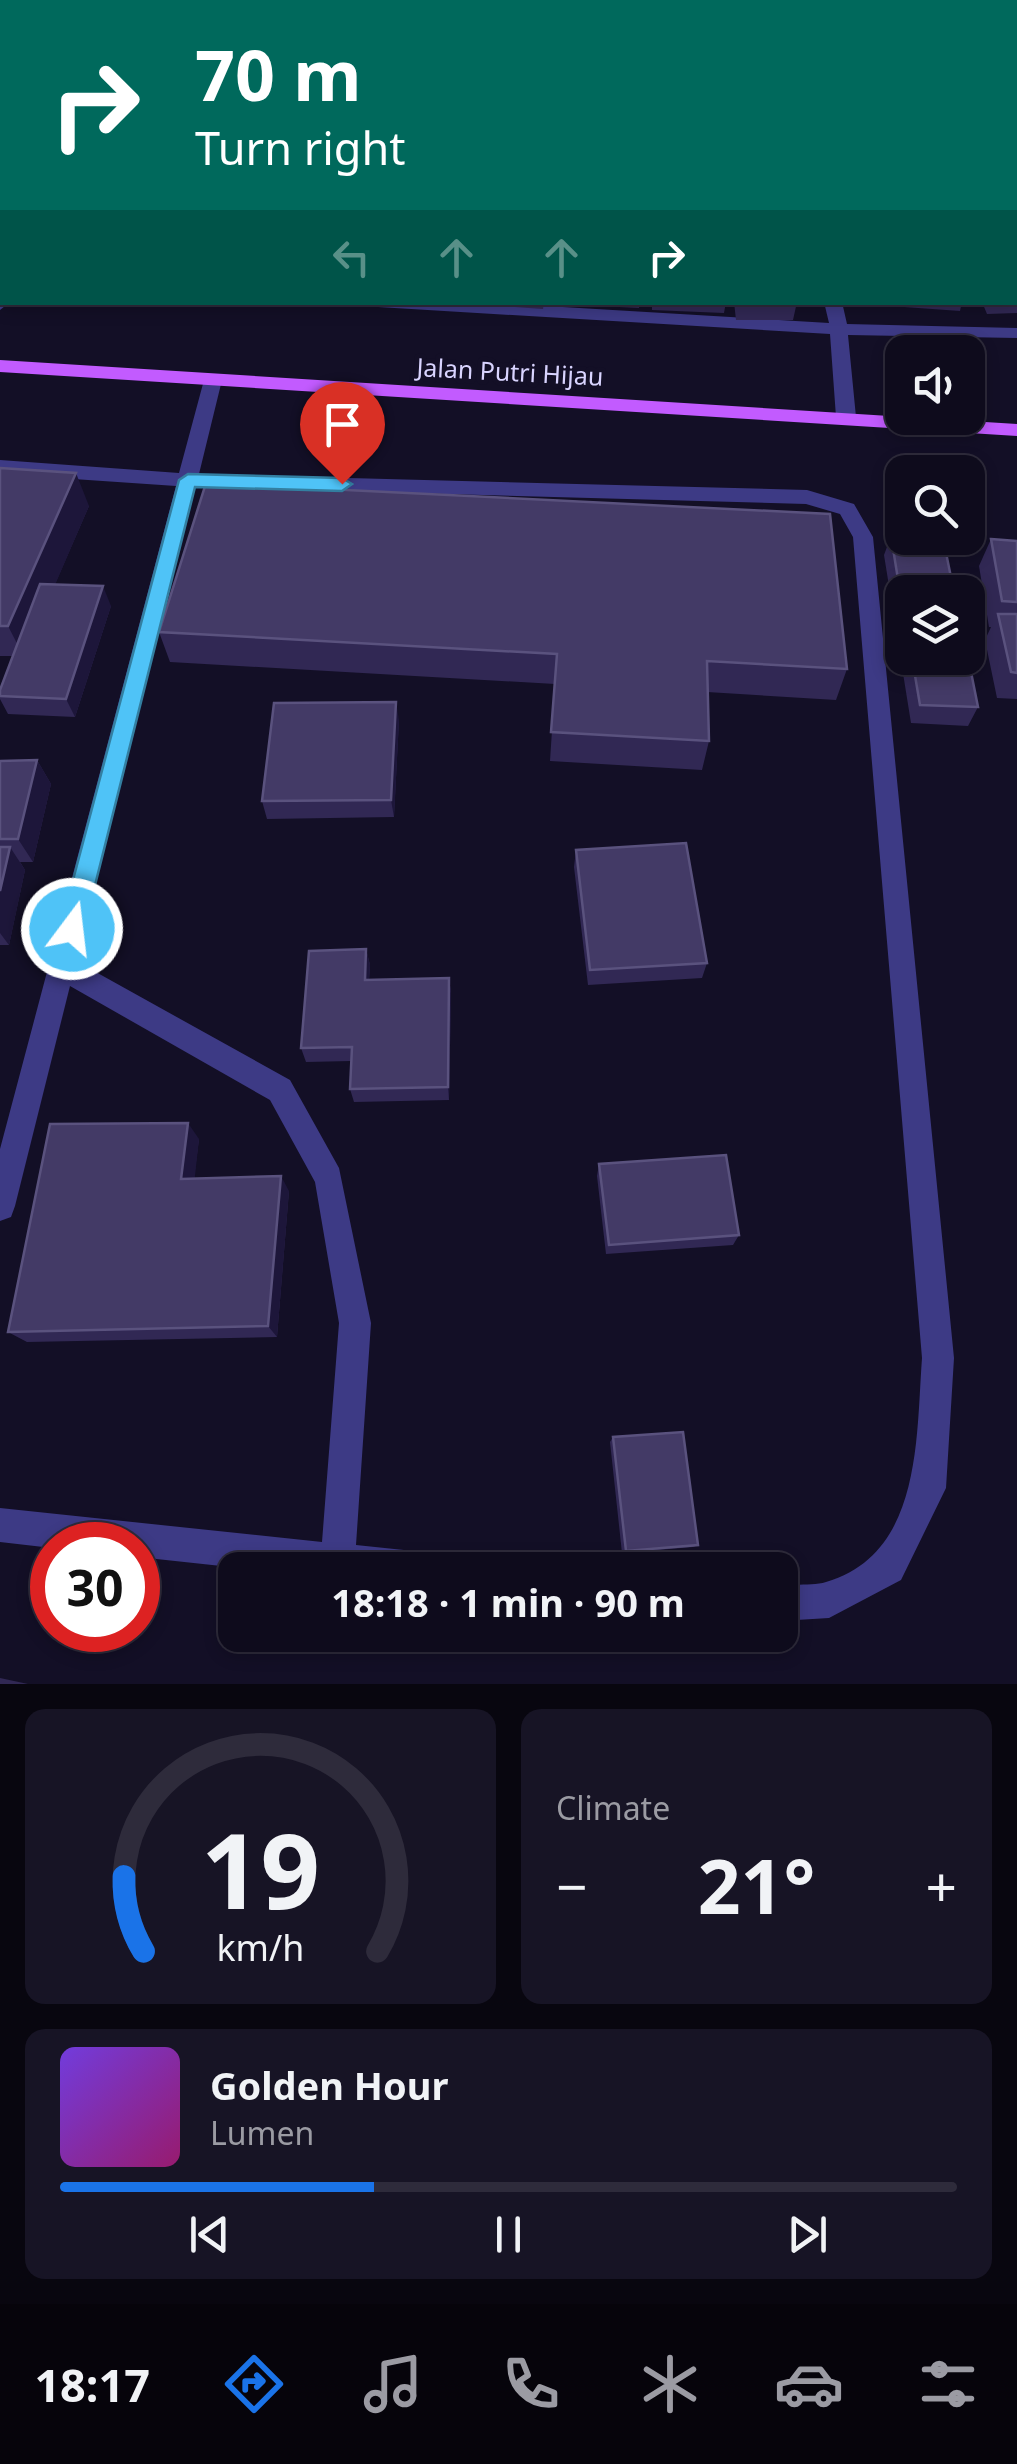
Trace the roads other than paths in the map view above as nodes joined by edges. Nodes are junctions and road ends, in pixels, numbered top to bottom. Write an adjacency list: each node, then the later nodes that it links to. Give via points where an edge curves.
1 (431, 305): 3 (street)
2 (834, 305): 3 (street)
3 (839, 328): 4 (street); 7 (street)
4 (1017, 333)
5 (0, 366): 6 (main road, Jalan Putri Hijau)
6 (213, 380): 7 (main road, Jalan Putri Hijau); 10 (street)
7 (846, 416): 8 (main road, Jalan Putri Hijau)
8 (1017, 430)
9 (0, 467): 10 (street)
10 (188, 480): 11 (street); 16 (street, via 807,497 847,510 864,537 938,1358 929,1488 889,1568 829,1600)
11 (62, 966): 12 (street); 15 (street, via 280,1090 329,1178 355,1323)
12 (0, 1206)
13 (0, 1525): 14 (street)
14 (277, 1552)
15 (338, 1552)
16 (798, 1602)

